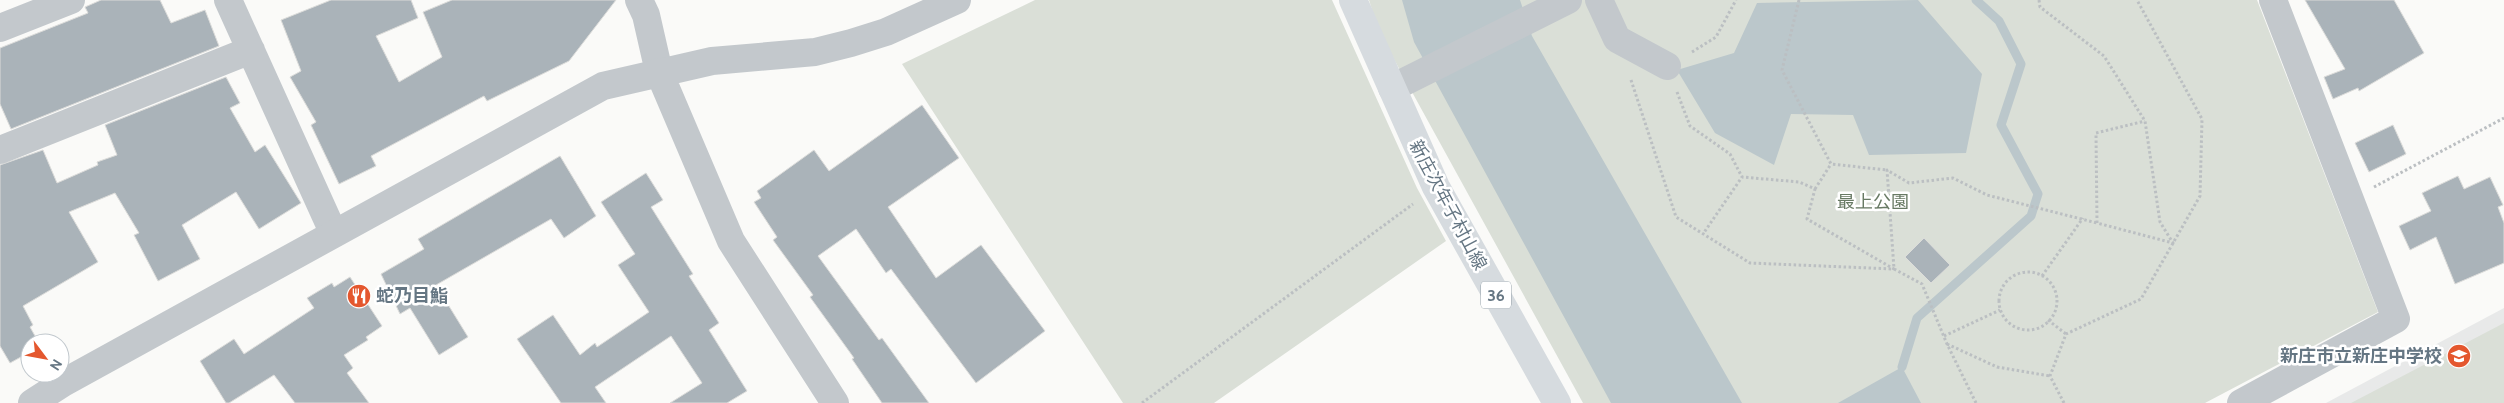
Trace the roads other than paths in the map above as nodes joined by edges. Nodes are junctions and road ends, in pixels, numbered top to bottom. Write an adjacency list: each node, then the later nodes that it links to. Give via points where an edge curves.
1 (72, 0): 9 (street)
2 (228, 0): 10 (street)
3 (639, 0): 12 (street, via 646,15)
4 (957, 0): 12 (street, via 886,32 815,52 712,61)
5 (1353, 0): 13 (main road, 新庄次年子村山線 / 36)
6 (1568, 0): 13 (street)
7 (1599, 0): 11 (street, via 1617,39)
8 (2273, 0): 19 (street, via 2396,319)
9 (0, 28)
10 (251, 50): 14 (street); 15 (street)
11 (1667, 66)
12 (659, 72): 15 (street, via 603,86); 17 (street, via 731,241)
13 (1392, 88): 18 (main road, 新庄次年子村山線 / 36, via 1436,187)
14 (0, 150)
15 (333, 232): 16 (street)
16 (32, 403)
17 (835, 403)
18 (1556, 403)
19 (2242, 403)

